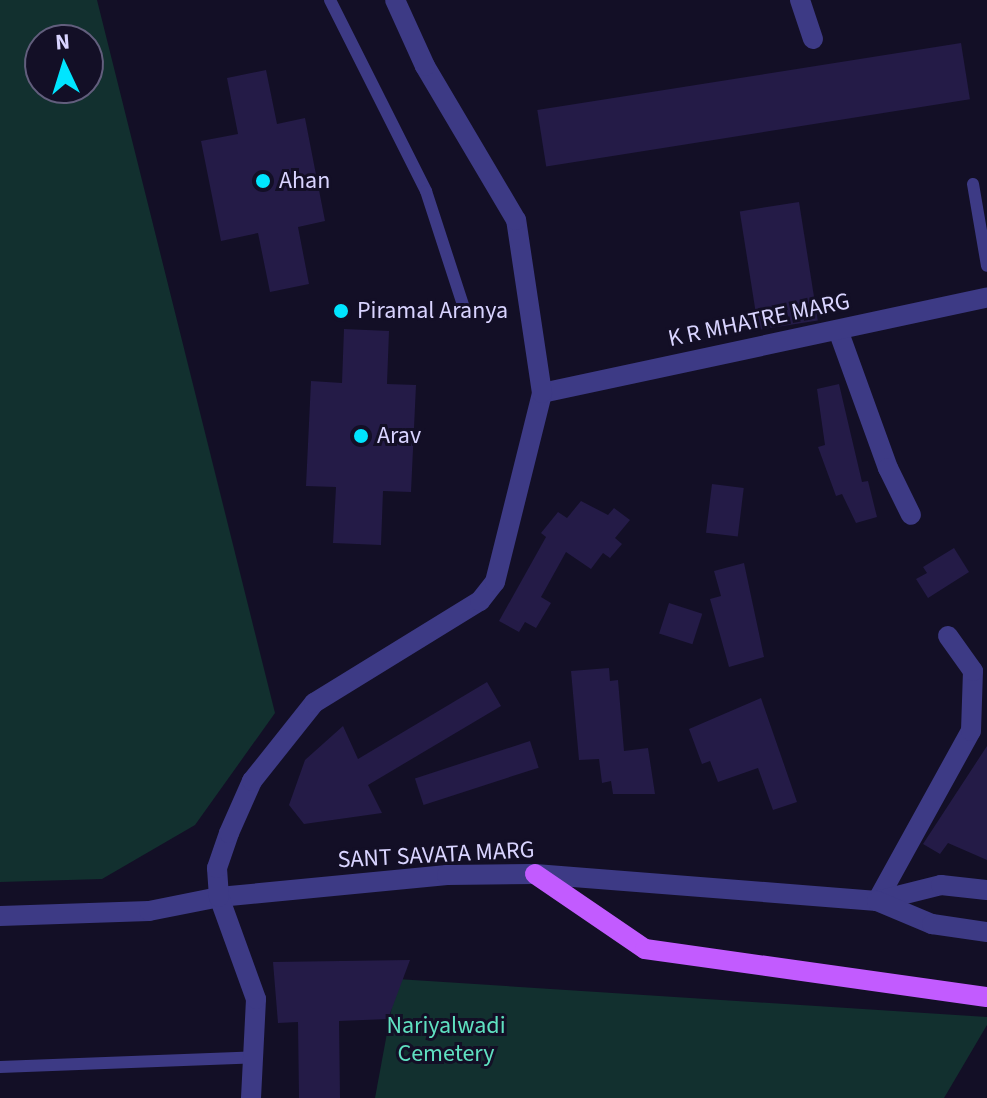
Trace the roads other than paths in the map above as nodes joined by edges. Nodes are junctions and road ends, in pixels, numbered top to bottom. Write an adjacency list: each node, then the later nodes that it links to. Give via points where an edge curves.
1 (330, 0): 8 (lane, via 426,191)
2 (395, 0): 10 (street, via 425,66 516,220)
3 (800, 0): 4 (street)
4 (813, 39)
5 (973, 184): 6 (lane)
6 (987, 266)
7 (987, 298): 9 (street, K R MHATRE MARG)
8 (466, 314)
9 (838, 330): 10 (street, K R MHATRE MARG); 11 (street, via 888,468)
10 (542, 393): 15 (street, via 495,582 480,601 314,703 252,781 217,868)
11 (911, 515)
12 (948, 636): 16 (street, via 973,671 971,731)
13 (535, 874): 15 (street, SANT SAVATA MARG, via 447,875); 16 (street, SANT SAVATA MARG); 19 (main road, via 645,949)
14 (987, 890): 16 (street, SANT SAVATA MARG, via 941,885)
15 (219, 897): 17 (street, SANT SAVATA MARG, via 149,911); 20 (street, via 256,999)
16 (877, 901): 18 (street, SANT SAVATA MARG, via 932,924)
17 (0, 916)
18 (987, 932)
19 (987, 997)
20 (257, 1057): 21 (lane); 22 (street)
21 (0, 1067)
22 (251, 1098)

